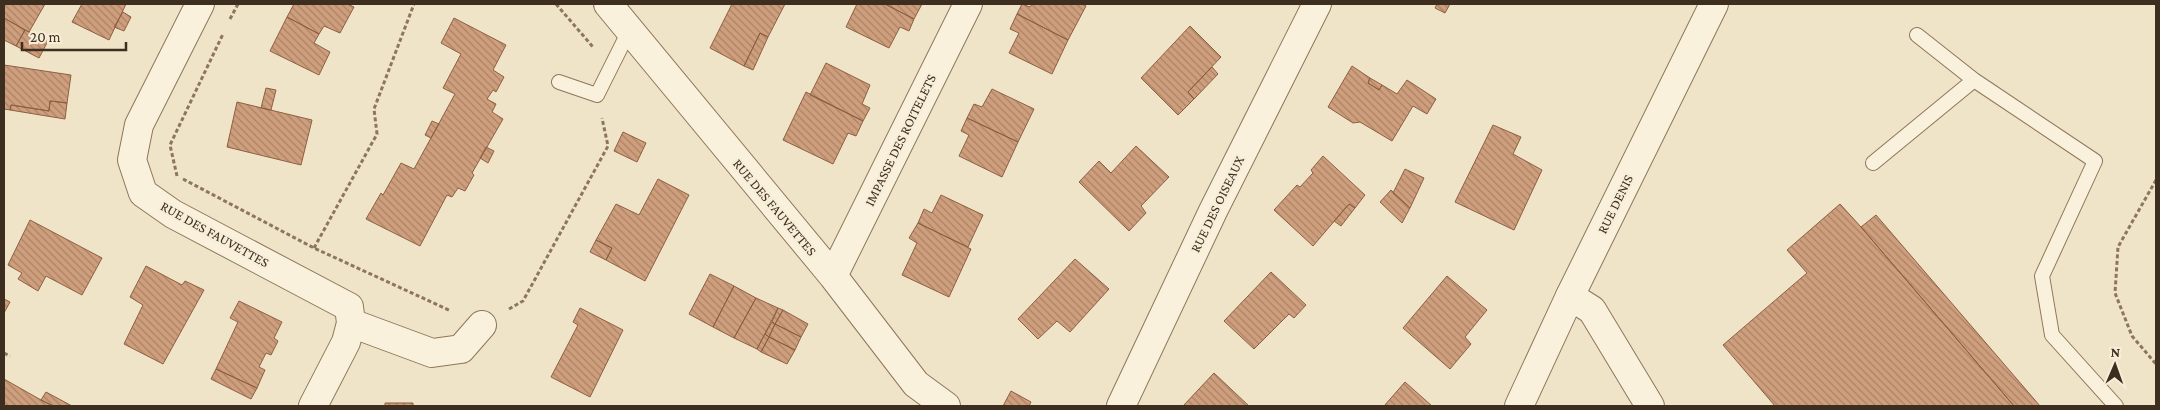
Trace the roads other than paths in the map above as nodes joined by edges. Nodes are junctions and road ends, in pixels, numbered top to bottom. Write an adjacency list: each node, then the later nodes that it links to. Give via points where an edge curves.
1 (200, 4): 13 (street, RUE DES FAUVETTES, via 140,125 132,160 143,193 173,214 349,307)
2 (608, 4): 6 (street, RUE DES FAUVETTES)
3 (968, 4): 11 (street, IMPASSE DES ROITELETS)
4 (1317, 4): 17 (street, RUE DES OISEAUX, via 1213,211)
5 (1714, 4): 12 (street, RUE DENIS)
6 (629, 31): 9 (lane, via 598,95); 11 (street, RUE DES FAUVETTES)
7 (1917, 35): 8 (lane)
8 (1974, 80): 10 (lane); 20 (lane, via 2095,161 2042,276 2052,335)
9 (560, 82)
10 (1873, 163)
11 (833, 276): 16 (street, RUE DES FAUVETTES, via 916,384)
12 (1570, 296): 18 (street, RUE DENIS); 19 (street, via 1592,310)
13 (351, 323): 14 (street, via 432,352 461,350); 15 (street, via 346,342)
14 (482, 326)
15 (312, 406)
16 (946, 406)
17 (1121, 406)
18 (1519, 406)
19 (1650, 406)
20 (2116, 406)

